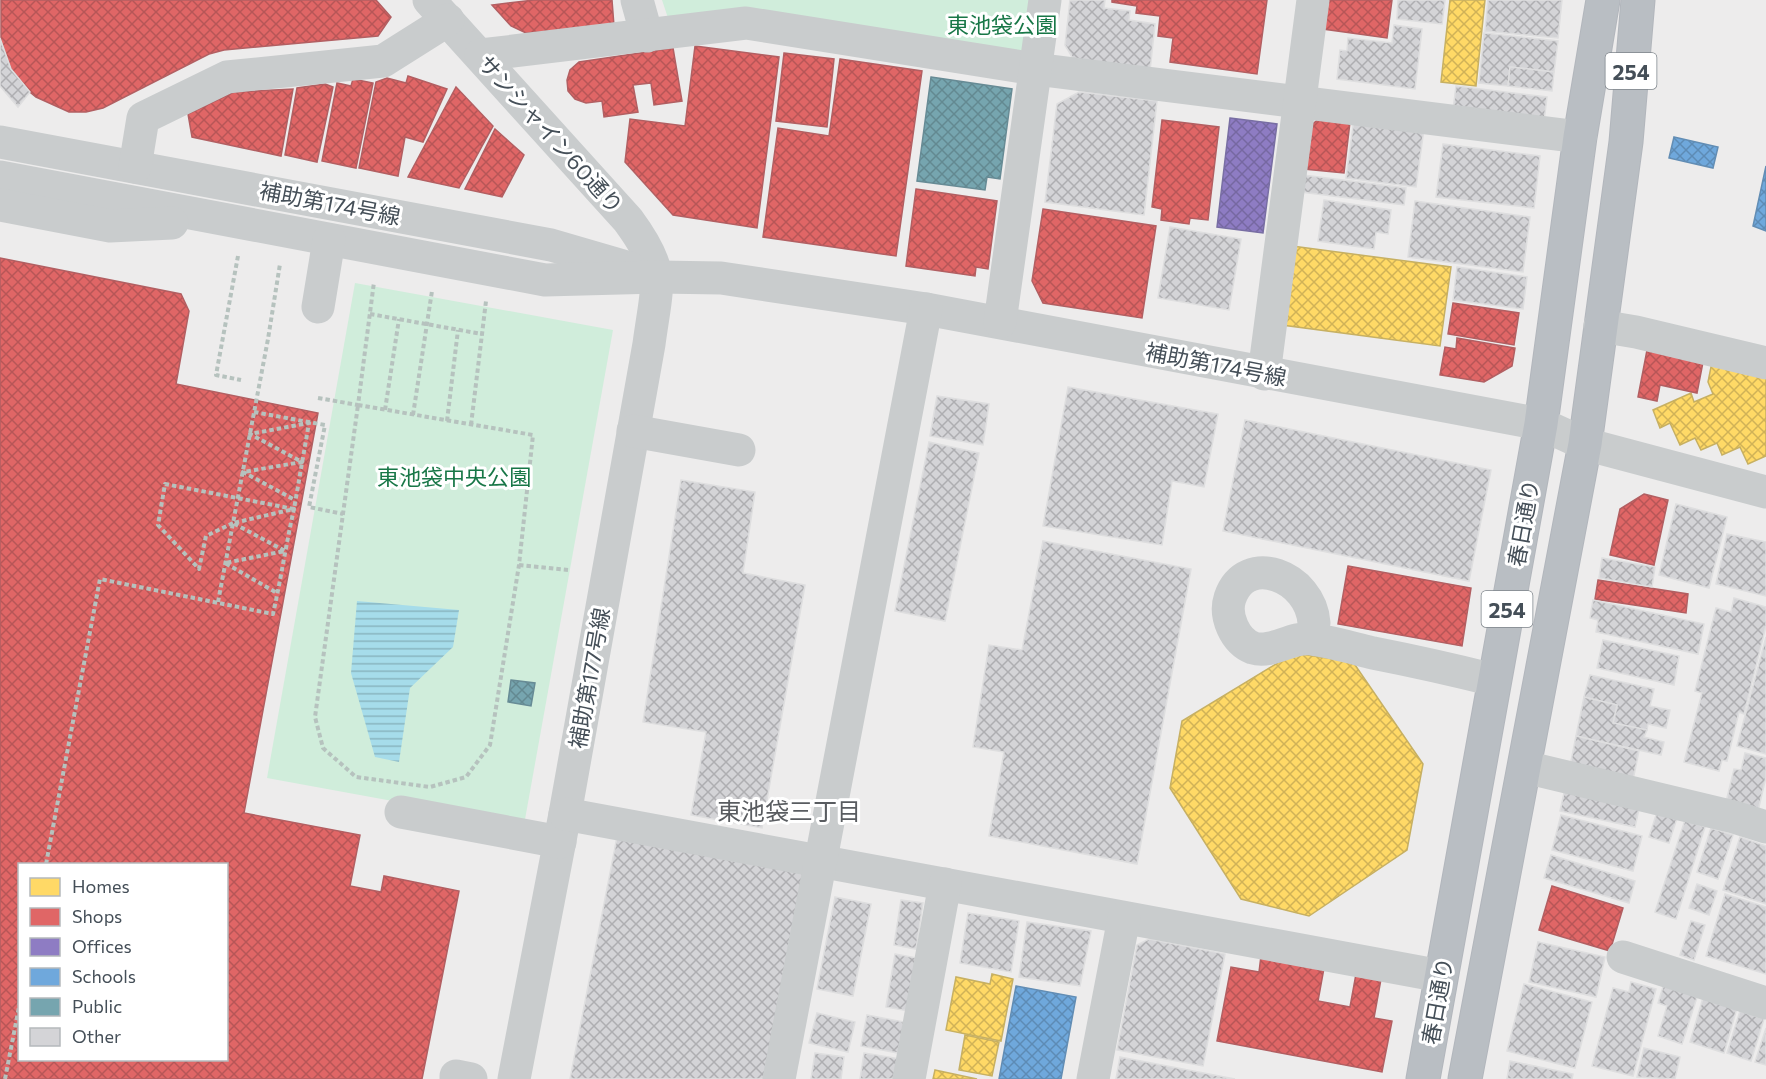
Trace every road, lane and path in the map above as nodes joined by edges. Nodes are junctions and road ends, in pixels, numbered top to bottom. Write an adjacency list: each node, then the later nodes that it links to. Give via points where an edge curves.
1 (637, 0): 9 (street)
2 (1045, 0): 11 (street)
3 (1313, 0): 12 (street)
4 (1586, 0): 13 (highway)
5 (1603, 0): 13 (highway, 春日通り / 254)
6 (1638, 0): 15 (highway, 春日通り / 254)
7 (1656, 0): 15 (highway)
8 (438, 10): 10 (street, サンシャイン60通り); 16 (street, via 383,61 227,77 143,117)
9 (647, 36): 10 (street); 11 (street, via 746,23)
10 (481, 55): 23 (street, サンシャイン60通り, via 628,220 649,249)
11 (1035, 69): 12 (street); 31 (street)
12 (1299, 101): 13 (street); 37 (street)
13 (1580, 137): 46 (highway, 春日通り / 254)
14 (0, 142): 16 (street, 補助第174号線)
15 (1626, 142): 33 (highway, 春日通り / 254)
16 (135, 167): 23 (street, 補助第174号線, via 551,245)
17 (0, 177): 19 (street, 補助第174号線)
18 (0, 205): 19 (street, via 110,226)
19 (225, 220): 20 (street, 補助第174号線)
20 (329, 240): 23 (street, 補助第174号線, via 545,280); 27 (street)
21 (238, 256): 38 (path, via 216,375)
22 (280, 263): 42 (path)
23 (658, 277): 28 (street, 補助第174号線, via 721,278); 48 (street, 補助第177号線)
24 (375, 278): 29 (path)
25 (433, 288): 32 (path)
26 (487, 296): 35 (path)
27 (318, 307)
28 (926, 309): 31 (street, 補助第174号線); 72 (street)
29 (370, 314): 30 (path); 40 (path)
30 (399, 319): 32 (path); 41 (path)
31 (1000, 322): 37 (street, 補助第174号線)
32 (427, 324): 34 (path); 43 (path)
33 (1600, 326): 36 (street); 50 (highway, 春日通り / 254)
34 (458, 330): 35 (path); 44 (path)
35 (482, 334): 47 (path)
36 (1766, 363)
37 (1264, 374): 46 (street, 補助第174号線)
38 (241, 380)
39 (318, 398): 40 (path)
40 (358, 405): 41 (path); 58 (path)
41 (385, 410): 43 (path)
42 (254, 412): 45 (path); 49 (path)
43 (413, 415): 44 (path)
44 (447, 421): 47 (path)
45 (309, 423): 49 (path); 52 (path); 58 (path, via 325,425 309,507)
46 (1541, 424): 50 (street, 補助第174号線); 67 (highway, 春日通り / 254)
47 (471, 425): 62 (path, via 533,435)
48 (633, 431): 51 (street); 71 (street, 補助第177号線)
49 (250, 434): 52 (path); 53 (path)
50 (1585, 444): 54 (street, 補助第174号線); 68 (highway, 春日通り / 254)
51 (739, 450)
52 (302, 462): 53 (path); 56 (path)
53 (243, 472): 55 (path); 56 (path)
54 (1766, 492)
55 (238, 498): 57 (path); 59 (path); 59 (path, via 165,483 158,525 199,569 206,536)
56 (295, 500): 57 (path)
57 (294, 509): 59 (path); 60 (path)
58 (343, 514): 62 (path, via 315,717 323,748 356,777 430,787 466,777 490,745)
59 (233, 523): 60 (path); 61 (path)
60 (285, 552): 61 (path); 64 (path)
61 (225, 563): 64 (path); 65 (path)
62 (519, 565): 63 (path)
63 (568, 570)
64 (277, 593): 65 (path, via 273,614)
65 (218, 602): 73 (path, via 100,579)
66 (1314, 623): 67 (street, via 1309,599 1280,575 1264,573 1246,579 1235,586 1229,601 1232,625 1251,647 1262,650 1308,638)
67 (1494, 680): 77 (highway, 春日通り / 254)
68 (1525, 767): 70 (street); 88 (highway, 春日通り / 254)
69 (400, 812): 71 (street)
70 (1766, 827)
71 (562, 828): 72 (street); 83 (street, 補助第177号線)
72 (822, 861): 74 (street); 84 (street)
73 (46, 863)
74 (945, 884): 75 (street); 85 (street)
75 (1124, 918): 77 (street); 86 (street)
76 (1623, 957): 78 (street)
77 (1442, 976): 87 (highway, 春日通り / 254)
78 (1766, 1003)
79 (18, 1012): 80 (path)
80 (5, 1079)
81 (456, 1079): 82 (street)
82 (471, 1079)
83 (514, 1079)
84 (779, 1079)
85 (909, 1079)
86 (1093, 1079)
87 (1423, 1079)
88 (1465, 1079)

